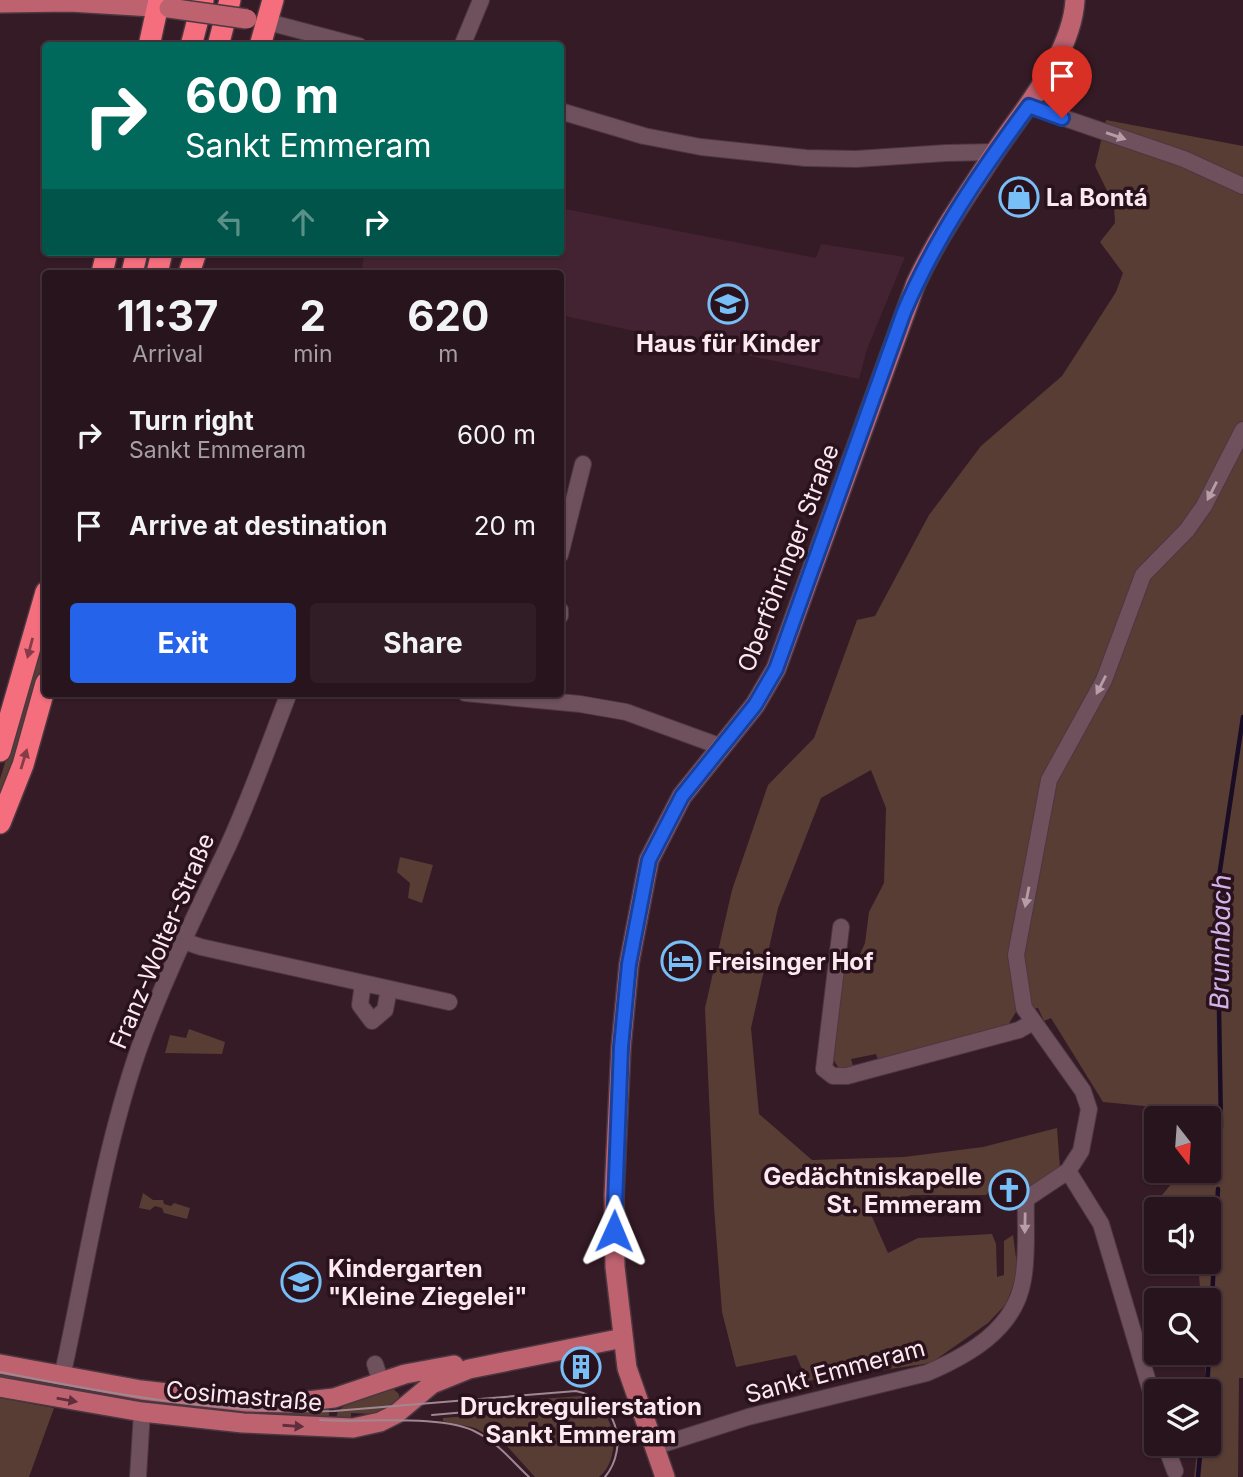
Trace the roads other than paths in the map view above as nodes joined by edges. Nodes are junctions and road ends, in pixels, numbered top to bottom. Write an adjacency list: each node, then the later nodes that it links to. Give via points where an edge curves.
1 (203, 0): 10 (highway)
2 (230, 0): 11 (highway)
3 (273, 0): 8 (highway)
4 (481, 0): 14 (street)
5 (1075, 0): 15 (main road, Oberföhringer Straße, via 1067,33)
6 (0, 3): 7 (main road)
7 (162, 5): 8 (main road, bridge); 9 (highway)
8 (268, 22): 12 (highway); 13 (street)
9 (150, 42)
10 (192, 42)
11 (219, 42)
12 (261, 42)
13 (344, 42)
14 (464, 42)
15 (1029, 106): 17 (main road, Oberföhringer Straße); 18 (street, one-way to 18, via 1184,159)
16 (564, 112): 17 (street, via 701,147 806,158)
17 (995, 152): 26 (main road, Oberföhringer Straße, via 916,283 776,669)
18 (1243, 186)
19 (1243, 430): 34 (street, one-way to 34, via 1204,506 1143,576 1104,680 1049,780 1016,955 1024,1008)
20 (583, 464): 21 (street)
21 (564, 539)
22 (42, 606): 27 (highway, one-way to 27)
23 (42, 697): 28 (highway, one-way to 23)
24 (287, 697): 30 (street, Franz-Wolter-Straße, via 228,845)
25 (546, 697): 26 (street, via 626,712)
26 (722, 747): 36 (main road, Oberföhringer Straße, via 682,796 649,860 629,964 614,1231)
27 (0, 751)
28 (0, 823)
29 (841, 927): 34 (street, via 824,1069 833,1076 1020,1030)
30 (183, 941): 31 (street); 40 (street, Franz-Wolter-Straße, via 153,1009 119,1114)
31 (363, 983): 32 (street); 32 (street, via 360,1005 372,1021 384,1010)
32 (389, 989): 33 (street)
33 (449, 1002)
34 (1033, 1022): 35 (street, via 1083,1091 1089,1109 1081,1151)
35 (1068, 1171): 41 (street, via 1101,1224); 45 (street, Sankt Emmeram, one-way to 45, via 1026,1199 1023,1282 1001,1326 980,1346 927,1373 748,1417)
36 (623, 1338): 38 (main road, Cosimastraße); 45 (main road, Oberföhringer Straße, via 627,1367)
37 (0, 1364): 40 (main road, Cosimastraße)
38 (469, 1369): 39 (main road, Cosimastraße, via 451,1365); 43 (main road, Cosimastraße, via 432,1384)
39 (382, 1375): 40 (main road, Cosimastraße, via 334,1398 289,1403); 43 (main road, via 404,1390)
40 (62, 1377)
41 (1147, 1379)
42 (0, 1387): 44 (main road, Cosimastraße, one-way to 44)
43 (404, 1408): 44 (main road, Cosimastraße, one-way to 43, via 338,1429 372,1424)
44 (142, 1412): 48 (street)
45 (654, 1447): 49 (main road, Oberföhringer Straße)
46 (1169, 1456): 47 (street)
47 (1175, 1471)
48 (138, 1477)
49 (665, 1477)

